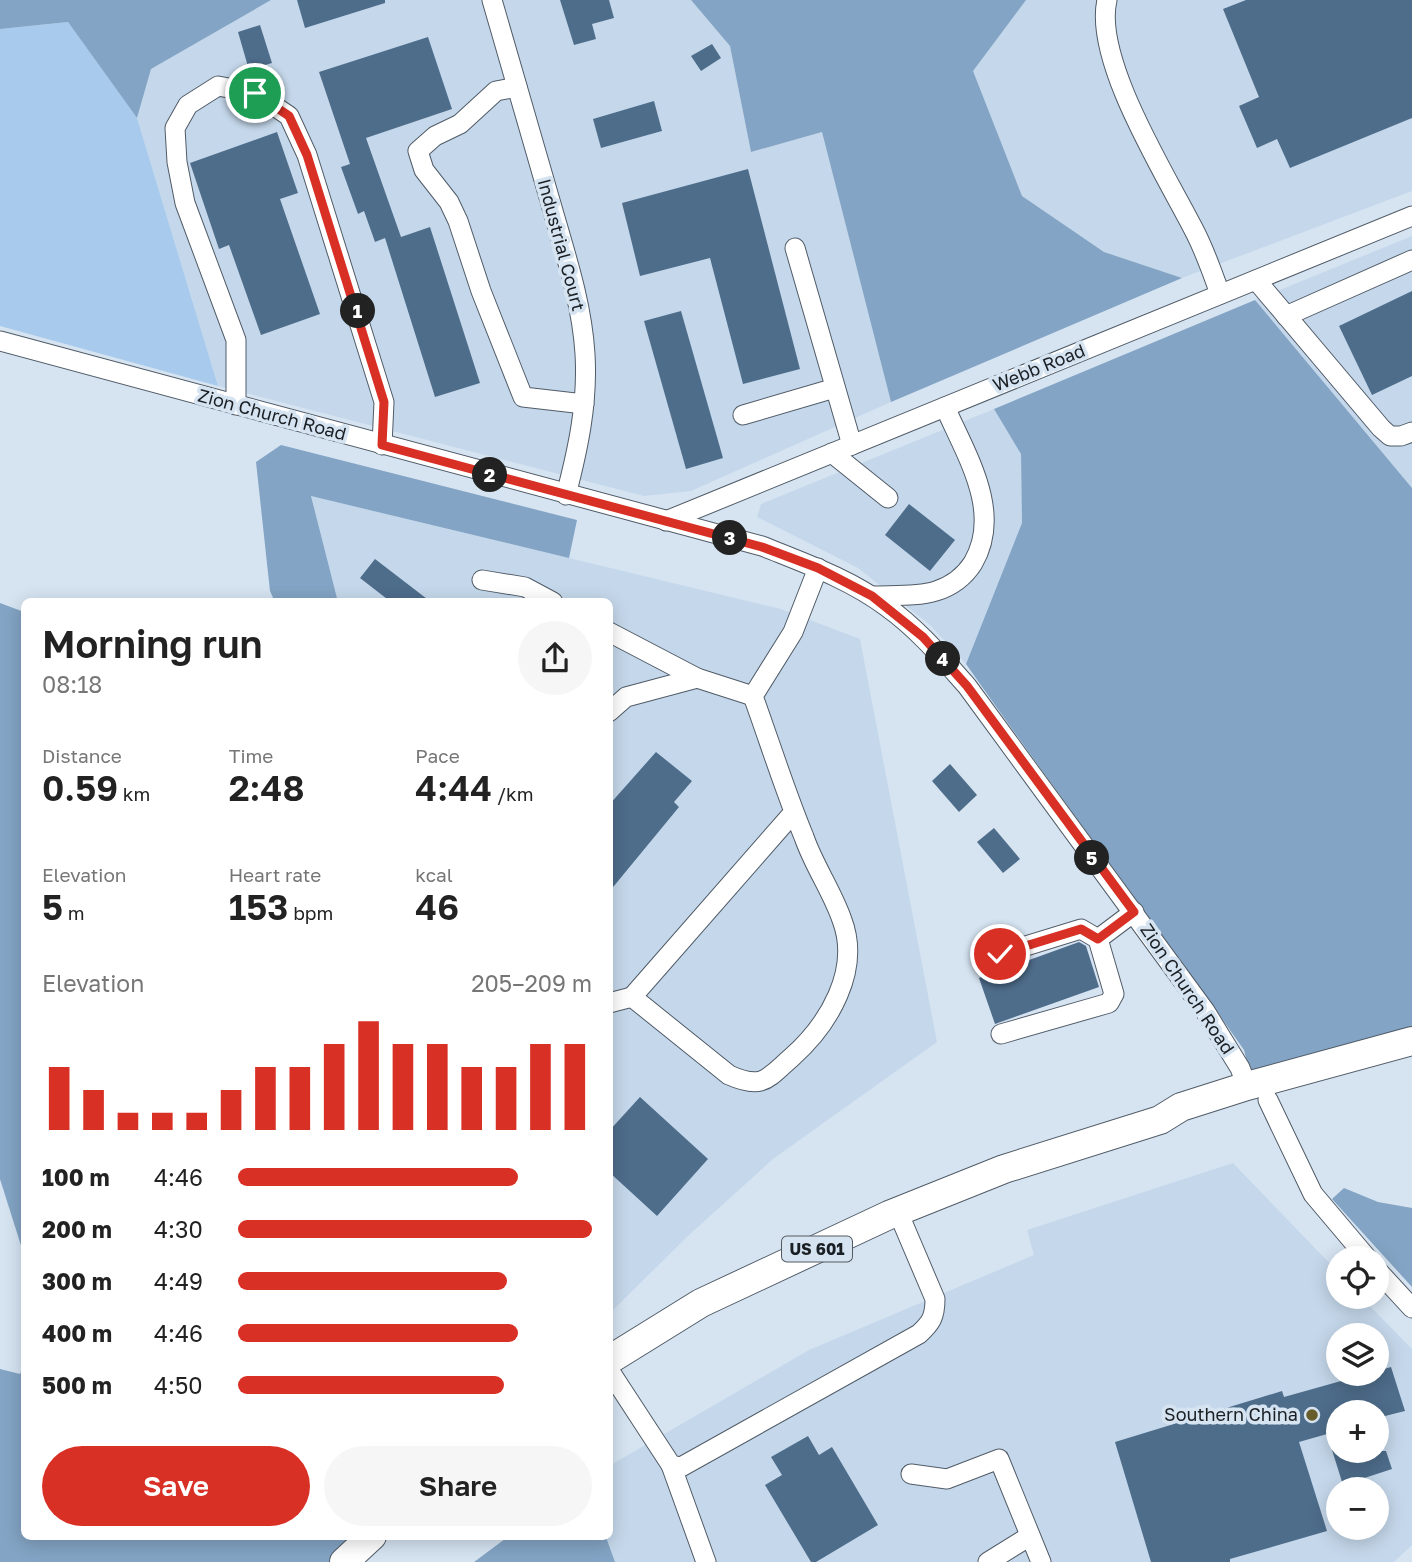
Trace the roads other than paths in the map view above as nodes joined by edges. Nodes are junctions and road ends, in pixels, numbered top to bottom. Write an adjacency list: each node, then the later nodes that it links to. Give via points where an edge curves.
1 (492, 0): 3 (street, Industrial Court)
2 (1107, 0): 8 (street, via 1106,30 1122,90 1195,233)
3 (517, 87): 12 (street, Industrial Court, via 581,319); 12 (street, via 496,91 460,124 418,151 424,170 458,220 523,397)
4 (1412, 216): 7 (street, Webb Road)
5 (795, 248): 11 (street)
6 (1412, 260): 9 (street)
7 (1256, 279): 8 (street, Webb Road); 9 (street)
8 (1220, 294): 14 (street, Webb Road)
9 (1286, 316): 16 (street, via 1390,436)
10 (0, 341): 13 (street, Zion Church Road)
11 (835, 388): 15 (street); 18 (street)
12 (584, 404): 20 (street, Industrial Court, via 580,444)
13 (236, 405): 17 (street, Zion Church Road); 17 (street, via 236,340 185,203 175,128 188,104 218,86 255,93 289,116 307,155 384,402)
14 (945, 407): 18 (street, Webb Road); 25 (street, via 983,499 983,543 967,573 953,584 934,592)
15 (743, 415)
16 (1412, 432)
17 (382, 445): 20 (street, Zion Church Road)
18 (852, 445): 19 (street, Webb Road)
19 (832, 453): 21 (street); 22 (street, Webb Road)
20 (566, 495): 22 (street, Zion Church Road)
21 (888, 498)
22 (666, 521): 23 (street, Zion Church Road, via 762,547)
23 (818, 568): 25 (street, Zion Church Road); 29 (street, via 793,632)
24 (482, 580): 26 (street, via 525,587)
25 (872, 596): 32 (street, Zion Church Road, via 923,637 967,686)
26 (546, 598)
27 (613, 634): 28 (street)
28 (697, 678): 29 (street); 30 (street, via 626,697)
29 (753, 696): 31 (street)
30 (613, 708)
31 (794, 812): 35 (street); 35 (street, via 843,921 848,952 842,991 805,1045 764,1082 748,1083 729,1075)
32 (1134, 912): 33 (street); 40 (street, Zion Church Road)
33 (1098, 939): 34 (street, via 1081,929); 37 (street, via 1114,994 1109,1003)
34 (1000, 954)
35 (632, 997): 36 (street)
36 (613, 1002)
37 (1001, 1034)
38 (1412, 1041): 40 (highway, US 601)
39 (1412, 1059): 40 (highway, US 601)
40 (1257, 1093): 41 (highway, US 601, via 1181,1107 1160,1119 1004,1169); 42 (street, Zion Church Road, via 1313,1194)
41 (898, 1212): 45 (highway, US 601, via 701,1303); 47 (street, via 935,1299 931,1323 919,1334 681,1467)
42 (1357, 1246)
43 (1389, 1283): 44 (street)
44 (1412, 1308)
45 (613, 1358)
46 (613, 1368): 47 (street)
47 (671, 1465): 52 (street)
48 (911, 1474): 49 (street, via 947,1479 999,1459)
49 (1030, 1536): 53 (street); 54 (street)
50 (368, 1540): 51 (highway)
51 (344, 1562)
52 (706, 1562)
53 (988, 1562)
54 (1041, 1562)

